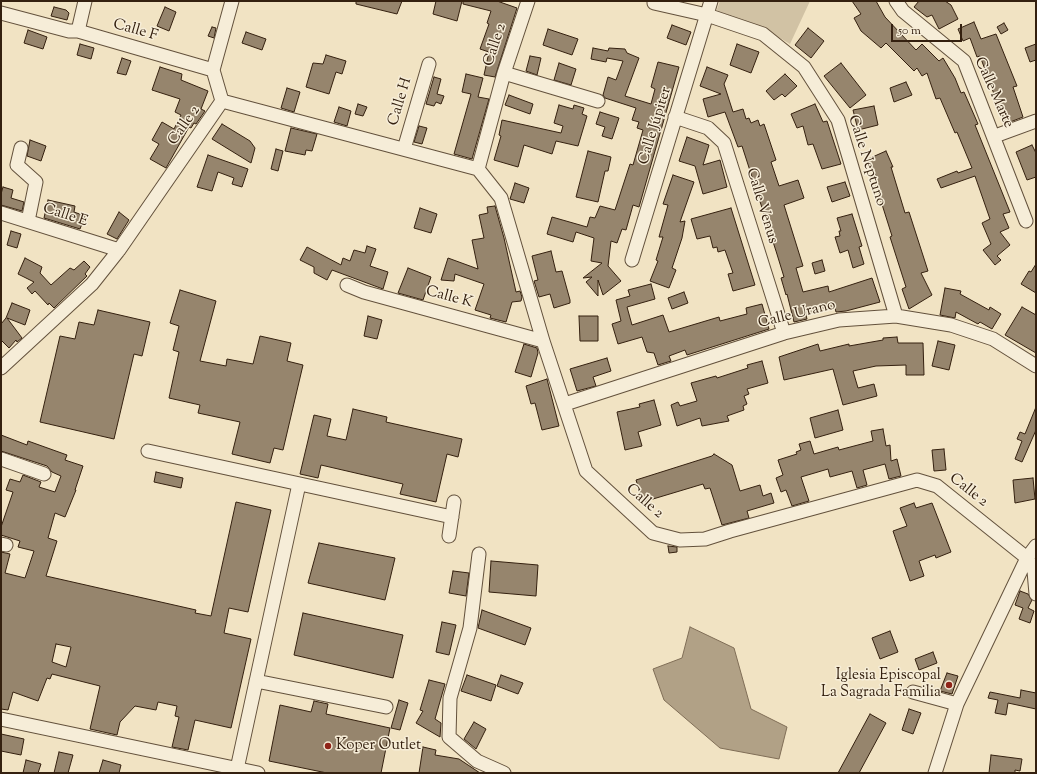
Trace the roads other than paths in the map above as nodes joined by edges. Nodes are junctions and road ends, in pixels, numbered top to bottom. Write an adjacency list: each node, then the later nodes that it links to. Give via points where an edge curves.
1 (85, 1): 9 (street)
2 (232, 1): 11 (street)
3 (528, 1): 12 (street, Calle 2)
4 (711, 1): 8 (street, Calle Júpiter)
5 (896, 1): 17 (street, Calle Marte, via 903,11 964,61)
6 (650, 2): 8 (street, Calle Neptuno)
7 (1, 13): 9 (street, Calle F, via 69,31)
8 (707, 15): 15 (street, Calle Júpiter); 27 (street, Calle Neptuno, via 763,34 787,53 804,67 838,120)
9 (78, 31): 11 (street, Calle F)
10 (429, 64): 19 (street, Calle H)
11 (213, 70): 13 (street)
12 (504, 73): 14 (street); 20 (street, Calle 2)
13 (222, 101): 19 (street, Calle 2); 24 (street, Calle 2)
14 (598, 101)
15 (675, 117): 25 (street, Calle Júpiter); 28 (street, Calle Venus, via 708,128 724,143)
16 (1036, 121): 17 (street)
17 (995, 136): 23 (street, Calle Marte)
18 (21, 148): 22 (street, via 18,165 36,182)
19 (404, 149): 20 (street, Calle 2)
20 (478, 169): 29 (street, Calle 2, via 501,198)
21 (1, 214): 22 (street, Calle E)
22 (28, 221): 24 (street, Calle E)
23 (1026, 221)
24 (119, 250): 31 (street, Calle 2, via 92,284)
25 (632, 260)
26 (347, 285): 29 (street, Calle K, via 370,294)
27 (896, 316): 28 (street, Calle Urano, via 839,320); 30 (street, Calle Urano, via 951,324 992,340)
28 (784, 333): 32 (street, Calle Urano)
29 (544, 341): 32 (street, Calle 2)
30 (1036, 366)
31 (1, 368)
32 (565, 404): 42 (street, Calle 2, via 586,471 653,533 680,540 705,539 917,480 937,486)
33 (148, 450): 36 (street)
34 (1, 459): 35 (street)
35 (44, 474)
36 (299, 484): 38 (street); 44 (street)
37 (454, 502): 38 (street)
38 (452, 517): 39 (street)
39 (449, 536)
40 (1036, 546): 42 (street)
41 (479, 554): 51 (street, via 470,628 450,698 449,737 477,761)
42 (1027, 558): 43 (street, via 1034,571); 46 (street)
43 (1036, 594)
44 (256, 681): 47 (street); 49 (street)
45 (913, 692): 46 (street)
46 (957, 704): 52 (street)
47 (386, 706)
48 (1, 719): 49 (street)
49 (237, 769): 50 (street)
50 (258, 773)
51 (504, 773)
52 (934, 773)

